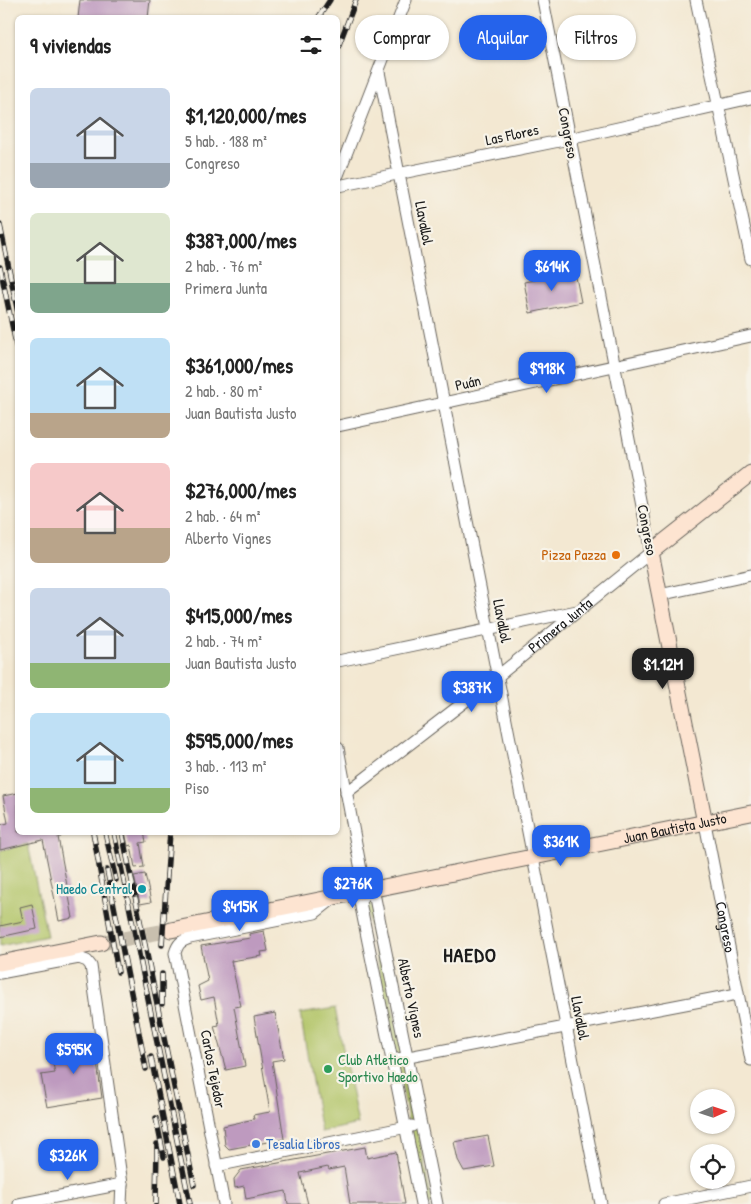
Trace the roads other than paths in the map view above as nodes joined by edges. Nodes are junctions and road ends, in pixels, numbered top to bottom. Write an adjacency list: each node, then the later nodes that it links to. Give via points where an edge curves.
1 (406, 0): 4 (street)
2 (543, 0): 7 (street, Congreso)
3 (696, 0): 6 (street)
4 (379, 72): 8 (street); 9 (street, Llavallol)
5 (751, 98): 6 (street, Las Flores)
6 (719, 105): 7 (street, Las Flores); 11 (street)
7 (569, 139): 9 (street, Las Flores); 13 (street, Congreso)
8 (340, 170)
9 (398, 174): 10 (street, Las Flores); 14 (street, Llavallol)
10 (340, 186)
11 (751, 259)
12 (751, 336): 13 (street, Puán)
13 (614, 365): 14 (street, Puán); 17 (street, Congreso)
14 (445, 403): 15 (street, Puán); 21 (street, Llavallol)
15 (340, 426)
16 (751, 474): 17 (street, Primera Junta)
17 (651, 552): 19 (street, Congreso); 20 (street, Primera Junta)
18 (751, 576): 19 (street)
19 (659, 595): 27 (street, Congreso)
20 (579, 610): 21 (street); 23 (street, Primera Junta)
21 (488, 629): 22 (street); 23 (street, Llavallol)
22 (340, 661)
23 (498, 676): 25 (street, Primera Junta); 28 (street, Llavallol)
24 (340, 759): 25 (street, Alberto Vignes)
25 (346, 793): 29 (street, Alberto Vignes)
26 (751, 813): 27 (street, Juan Bautista Justo)
27 (705, 823): 28 (street, Juan Bautista Justo); 35 (street, Congreso)
28 (534, 857): 29 (street, Juan Bautista Justo); 36 (street, Llavallol)
29 (365, 891): 30 (street, Juan Bautista Justo); 37 (street, Alberto Vignes, via 375,898); 38 (street, Alberto Vignes, via 360,902)
30 (334, 898): 31 (street, Juan Bautista Justo); 31 (street, Juan Bautista Justo, via 315,912)
31 (176, 935): 42 (street, Carlos Tejedor, via 176,953)
32 (101, 943): 33 (street)
33 (0, 963)
34 (0, 973): 43 (street, via 79,958 87,961 94,973)
35 (738, 994): 36 (street); 39 (street, Congreso)
36 (567, 1028): 37 (street); 50 (street, Llavallol)
37 (408, 1057): 38 (street); 40 (street, Alberto Vignes)
38 (393, 1060): 41 (street, Alberto Vignes)
39 (751, 1060)
40 (421, 1124): 41 (street); 49 (street, Alberto Vignes)
41 (406, 1127): 42 (street); 48 (street, Alberto Vignes)
42 (216, 1166): 47 (street, Carlos Tejedor)
43 (122, 1184): 45 (street); 46 (street)
44 (751, 1186): 51 (street)
45 (19, 1204)
46 (121, 1204)
47 (224, 1204)
48 (421, 1204)
49 (437, 1204)
50 (601, 1204)
51 (664, 1204)

